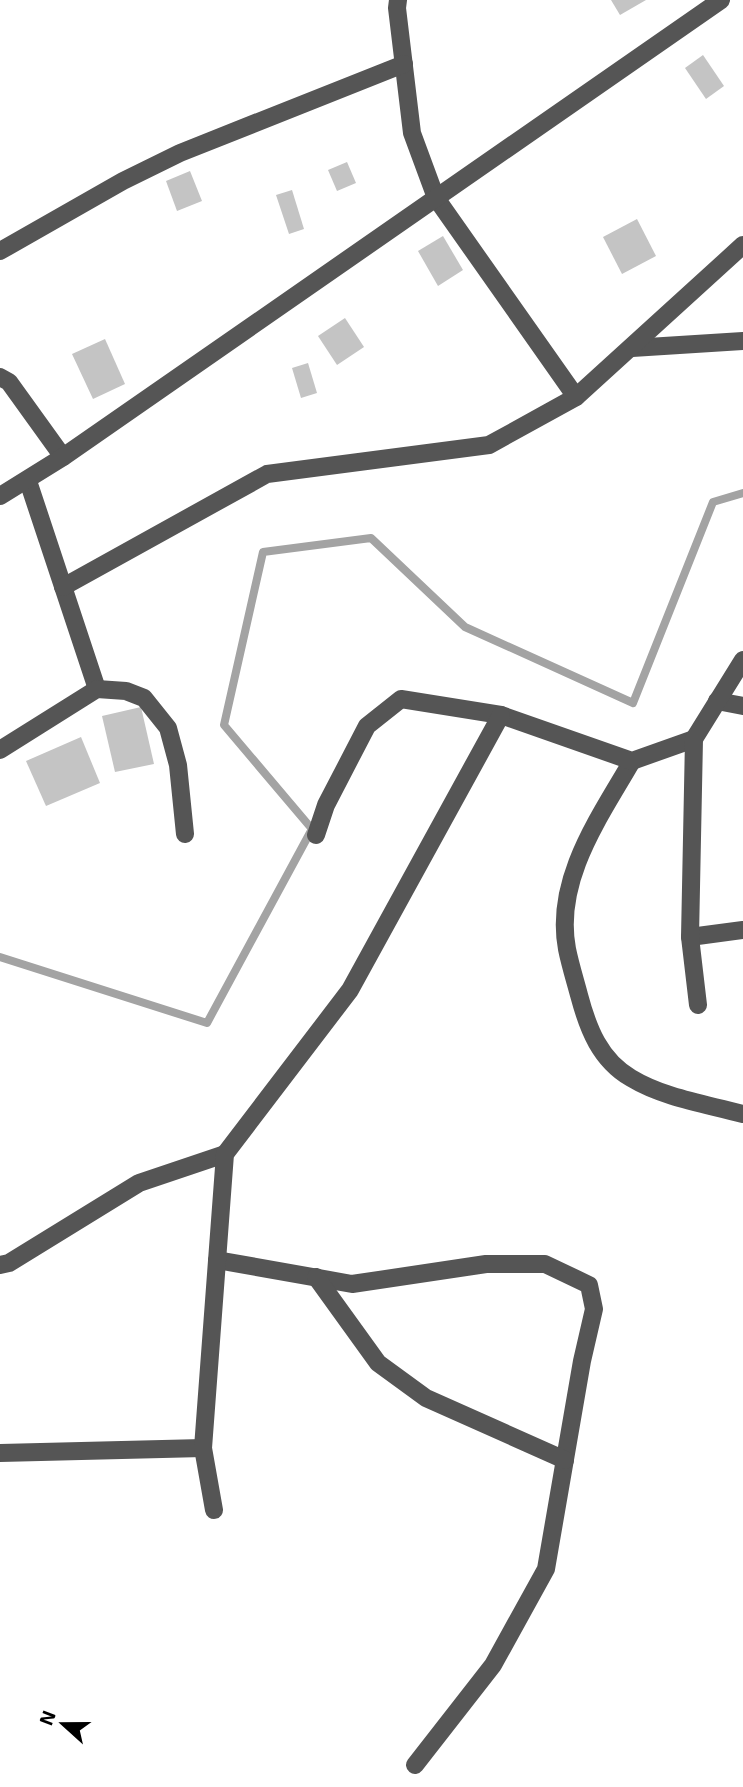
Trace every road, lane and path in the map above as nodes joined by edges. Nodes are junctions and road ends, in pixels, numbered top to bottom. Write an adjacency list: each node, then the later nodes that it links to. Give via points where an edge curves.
1 (398, 0): 3 (street)
2 (721, 0): 4 (street)
3 (404, 64): 4 (street, via 412,133); 6 (street, via 180,153)
4 (436, 198): 10 (street); 11 (street)
5 (743, 245): 8 (street)
6 (0, 251)
7 (743, 341): 8 (street)
8 (632, 348): 10 (street)
9 (0, 377): 11 (street, via 9,382)
10 (576, 397): 14 (street, via 474,449 267,474)
11 (63, 457): 12 (street)
12 (28, 481): 13 (street); 14 (street)
13 (0, 496)
14 (63, 587): 16 (street)
15 (743, 660): 17 (street)
16 (97, 689): 21 (street); 23 (street, via 144,698 168,728 178,765)
17 (717, 701): 18 (street); 20 (street)
18 (743, 706)
19 (502, 715): 22 (street); 24 (street, via 401,699 367,726 326,804); 29 (street, via 350,990)
20 (694, 739): 22 (street); 26 (street)
21 (0, 750)
22 (632, 761): 28 (street, via 577,860 566,900 566,946 583,1013 603,1058 632,1079)
23 (186, 834)
24 (316, 835)
25 (743, 930): 26 (street)
26 (690, 937): 27 (street)
27 (698, 1005)
28 (743, 1114)
29 (225, 1154): 30 (street); 31 (street, via 139,1183)
30 (217, 1260): 32 (street); 33 (street)
31 (0, 1265)
32 (316, 1277): 35 (street, via 379,1363 417,1391); 35 (street, via 352,1284 486,1264 545,1264 589,1285 594,1309)
33 (203, 1448): 34 (street); 36 (street)
34 (0, 1453)
35 (565, 1460): 37 (street, via 546,1569 493,1665)
36 (214, 1510)
37 (415, 1765)

